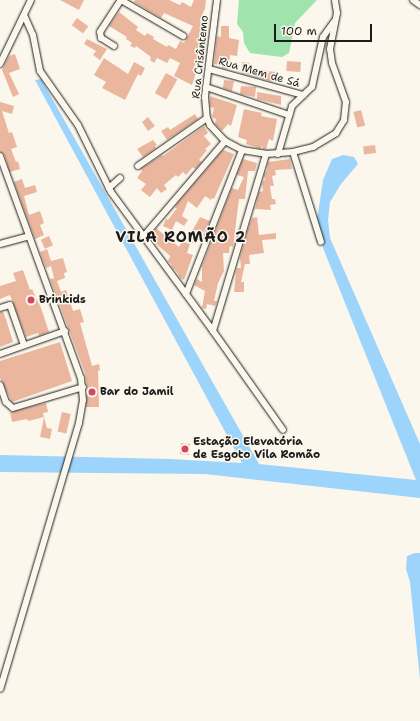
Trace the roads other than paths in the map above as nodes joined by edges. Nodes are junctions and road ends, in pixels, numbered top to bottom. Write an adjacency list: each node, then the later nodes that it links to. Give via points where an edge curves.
1 (31, 0): 7 (street)
2 (217, 0): 11 (street, Rua Crisântemo)
3 (335, 0): 6 (street)
4 (412, 0): 5 (street)
5 (420, 5)
6 (337, 13): 13 (street, via 334,22 324,34 312,87); 18 (street, via 330,49 332,63 346,102 344,120 336,133 327,140)
7 (24, 15): 10 (street); 24 (street, via 33,35 40,71 78,125)
8 (183, 36): 9 (street, via 121,0 100,32 103,40)
9 (114, 46)
10 (0, 64)
11 (209, 69): 12 (street, Rua Crisântemo); 13 (street, Rua Mem de Sá)
12 (206, 87): 14 (street); 15 (street, Rua Crisântemo)
13 (303, 95): 14 (street, via 295,102)
14 (289, 115): 20 (street)
15 (207, 118): 16 (street); 22 (street)
16 (225, 141): 17 (street); 26 (street)
17 (242, 150): 19 (street); 29 (street)
18 (293, 152): 20 (street); 27 (street)
19 (266, 154): 20 (street); 32 (street)
20 (278, 154)
21 (0, 156): 25 (street)
22 (138, 166)
23 (120, 178): 24 (street)
24 (109, 188): 26 (street)
25 (29, 236): 28 (street); 31 (street)
26 (144, 236): 29 (street)
27 (320, 242)
28 (0, 244)
29 (186, 294): 32 (street)
30 (0, 308): 33 (street, via 10,305)
31 (65, 331): 33 (street); 36 (street)
32 (214, 331): 37 (street)
33 (24, 345): 34 (street)
34 (0, 354)
35 (0, 385): 36 (street, via 10,407)
36 (83, 387): 38 (street, via 81,414)
37 (283, 430)
38 (0, 689)

